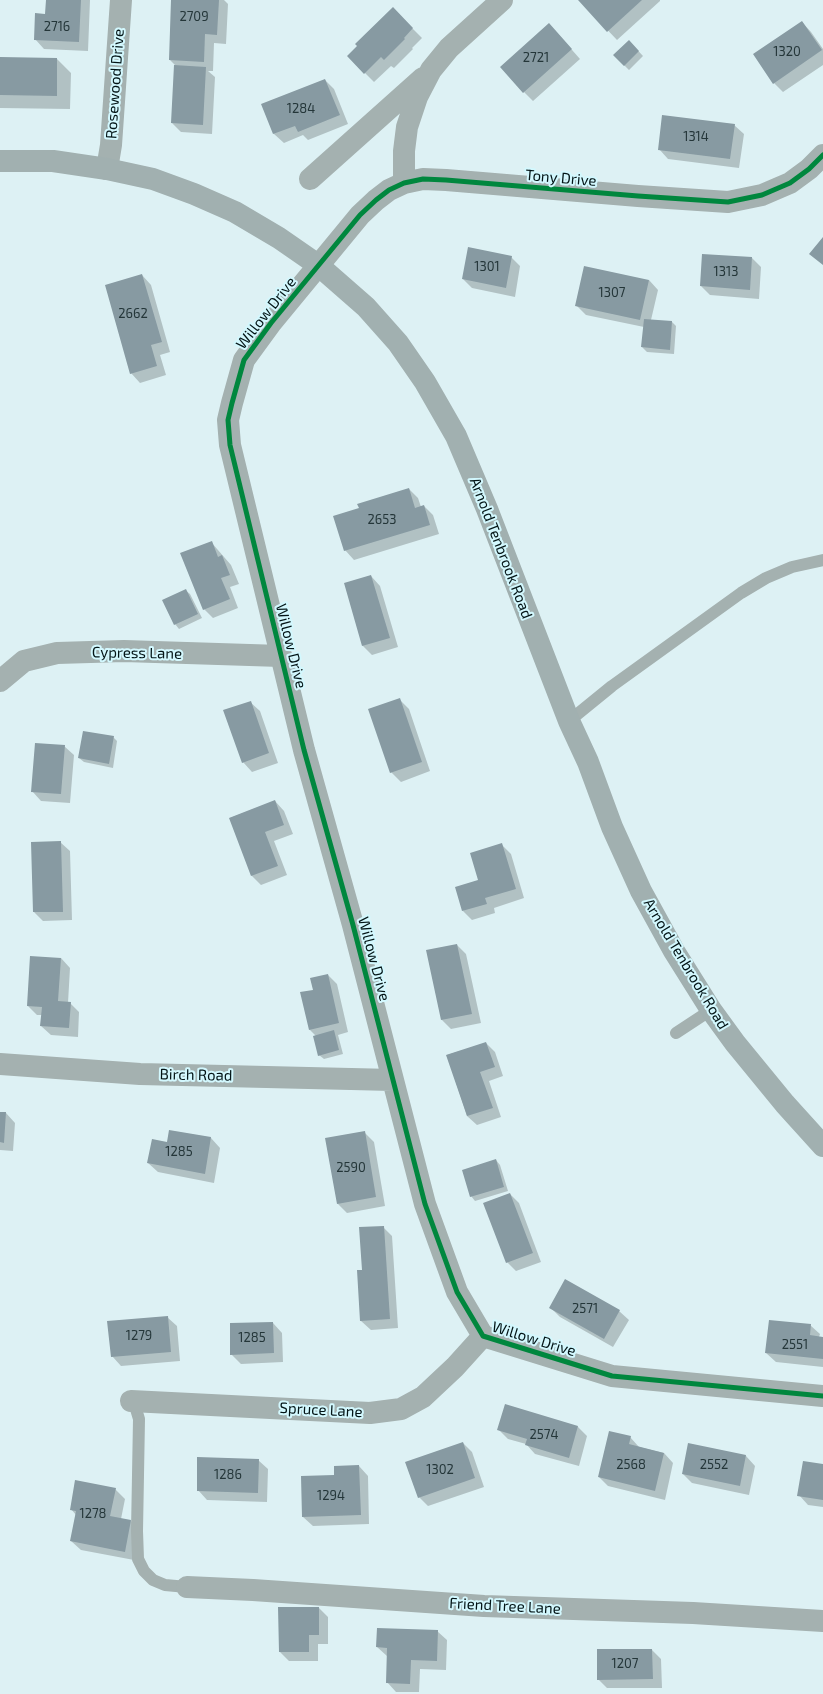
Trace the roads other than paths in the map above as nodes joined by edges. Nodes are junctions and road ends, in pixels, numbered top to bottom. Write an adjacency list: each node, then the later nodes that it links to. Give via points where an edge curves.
1 (121, 0): 6 (street, Rosewood Drive, via 111,145)
2 (502, 0): 3 (street, via 449,48)
3 (431, 70): 7 (street); 8 (street, via 417,97 407,127 403,159)
4 (823, 155): 8 (street, Tony Drive, via 810,169 790,182 762,195 728,202 446,180 423,179)
5 (0, 161): 6 (street, Arnold Tenbrook Road, via 53,161)
6 (107, 169): 9 (street, Arnold Tenbrook Road, via 153,179 236,212)
7 (310, 179)
8 (404, 183): 9 (street, Tony Drive, via 376,200)
9 (318, 265): 11 (street, Willow Drive, via 244,360 228,420 230,445); 13 (street, Arnold Tenbrook Road, via 366,307 398,343 425,382 456,436)
10 (823, 560): 13 (lane, via 792,567 766,578 741,593 612,686)
11 (281, 656): 12 (street, Cypress Lane, via 124,651 57,653 24,661); 17 (street, Willow Drive)
12 (0, 681)
13 (569, 721): 14 (street, Arnold Tenbrook Road, via 641,891 674,952)
14 (712, 1010): 15 (lane); 18 (street, Arnold Tenbrook Road, via 754,1068)
15 (676, 1033)
16 (0, 1064): 17 (street, Birch Road, via 140,1074)
17 (393, 1080): 19 (street, Willow Drive, via 425,1204 456,1292)
18 (823, 1146)
19 (482, 1336): 20 (street, Willow Drive, via 612,1376); 21 (street, Spruce Lane, via 455,1367 423,1397 401,1409 370,1413)
20 (823, 1396)
21 (131, 1401): 22 (lane, via 139,1419 138,1559 144,1571 153,1580 165,1585)
22 (188, 1587): 23 (street, Friend Tree Lane, via 484,1606 693,1613)
23 (823, 1621)

